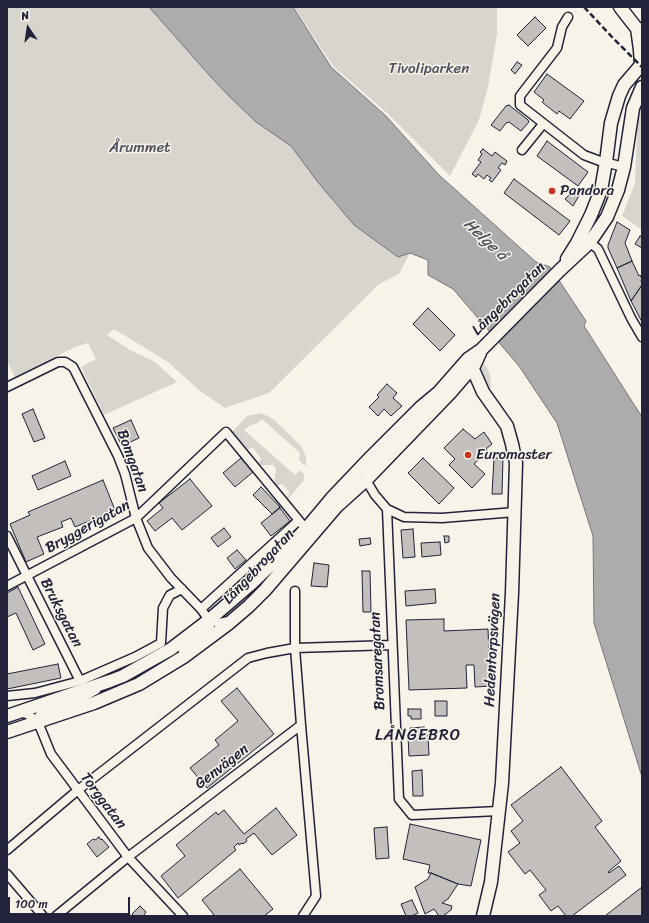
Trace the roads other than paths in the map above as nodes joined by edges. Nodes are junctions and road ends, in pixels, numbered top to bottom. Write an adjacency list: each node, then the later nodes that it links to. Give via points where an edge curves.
1 (620, 7): 3 (main road)
2 (568, 17): 6 (street, via 562,27 557,48 520,96 520,105)
3 (639, 32): 4 (main road)
4 (641, 65): 8 (main road, Långebrogatan, via 624,85 619,96 611,123)
5 (642, 87): 9 (main road, Långebrogatan, via 633,108)
6 (542, 124): 7 (street); 8 (street, via 584,154)
7 (522, 150)
8 (606, 162): 9 (street); 10 (main road, Långebrogatan)
9 (624, 167): 10 (main road, Långebrogatan, via 607,217)
10 (585, 239): 11 (street, via 601,254); 12 (main road, Långebrogatan, via 558,272)
11 (642, 337)
12 (483, 347): 13 (main road, Långebrogatan); 14 (main road, Långebrogatan, via 468,359)
13 (472, 367): 14 (main road, Långebrogatan); 17 (main road, Hedentorpsvägen)
14 (454, 382): 16 (main road, Långebrogatan); 17 (main road, via 472,386); 19 (main road, Långebrogatan, via 450,393)
15 (7, 387): 22 (street, Bomgatan, via 58,362 65,362 73,367 118,456)
16 (440, 392): 19 (street, via 369,468); 23 (main road, Långebrogatan, via 421,407)
17 (483, 392): 21 (main road, Hedentorpsvägen, via 506,426 512,444 516,463)
18 (226, 432): 22 (street, Bryggerigatan); 23 (street, Långebrogatan)
19 (366, 480): 20 (street); 30 (main road, Långebrogatan, via 336,507 264,590)
20 (387, 509): 21 (street, via 404,517 416,518); 32 (street, Bromsaregatan)
21 (515, 512): 44 (main road, Hedentorpsvägen)
22 (136, 518): 25 (street, Bryggerigatan); 27 (street, Bomgatan, via 148,548)
23 (302, 525): 29 (street); 31 (main road, Långebrogatan, via 252,583)
24 (7, 536): 25 (street, Bruksgatan)
25 (27, 576): 26 (street, Bryggerigatan); 35 (street, Bruksgatan)
26 (7, 586)
27 (182, 589): 29 (street, Bomgatan); 35 (street, via 170,595 163,608 161,643)
28 (295, 591): 33 (street)
29 (201, 609): 31 (street, Bomgatan)
30 (233, 619): 31 (street, via 219,623); 34 (main road, Långebrogatan)
31 (209, 620): 34 (street, via 209,629); 36 (main road, Långebrogatan, via 171,649)
32 (392, 645): 33 (street); 44 (street, Bromsaregatan, via 399,800 412,815)
33 (295, 648): 41 (street); 43 (street, via 248,658)
34 (164, 670): 40 (main road, Långebrogatan, via 113,696)
35 (80, 681): 37 (street, via 35,693)
36 (110, 681): 38 (main road, Långebrogatan); 40 (street, via 82,698 42,712)
37 (7, 696)
38 (19, 712): 39 (main road, Långebrogatan); 40 (street)
39 (7, 716)
40 (38, 722): 42 (main road, Långebrogatan); 43 (street, Torggatan, via 51,754)
41 (301, 725): 46 (street, Genvägen); 51 (street, via 316,896)
42 (7, 732)
43 (78, 790): 45 (street); 46 (street, Torggatan)
44 (499, 811): 52 (main road, Hedentorpsvägen, via 491,882)
45 (7, 850)
46 (128, 857): 49 (street, Genvägen); 50 (street, Torggatan)
47 (7, 874): 48 (street)
48 (43, 916)
49 (56, 916)
50 (183, 916)
51 (303, 916)
52 (483, 916)

